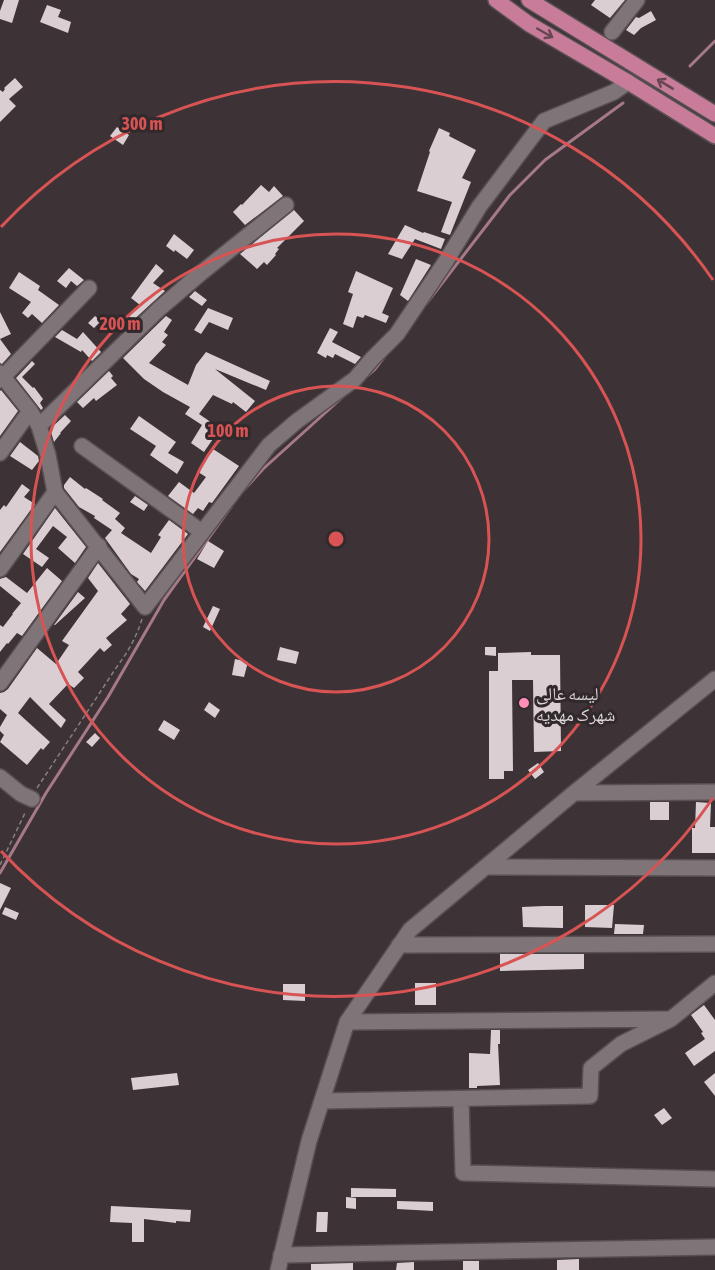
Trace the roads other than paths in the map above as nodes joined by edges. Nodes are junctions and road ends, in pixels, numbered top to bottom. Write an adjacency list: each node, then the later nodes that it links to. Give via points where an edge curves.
1 (496, 0): 5 (main road, one-way to 5)
2 (529, 0): 6 (main road, one-way to 2)
3 (637, 0): 4 (street)
4 (612, 32)
5 (628, 82): 7 (main road); 16 (street, via 614,92 544,121 479,207 397,334 355,379 270,446)
6 (715, 114)
7 (715, 136)
8 (286, 205): 12 (street, via 159,309)
9 (88, 288): 10 (street)
10 (1, 376): 11 (street)
11 (30, 411): 12 (street); 14 (street)
12 (39, 426): 15 (street)
13 (82, 446): 16 (street)
14 (0, 453)
15 (56, 492): 17 (street); 18 (street)
16 (202, 532): 17 (street, via 145,607)
17 (99, 546): 20 (street)
18 (0, 569)
19 (715, 679): 23 (street)
20 (0, 683)
21 (0, 777): 24 (street)
22 (715, 792): 23 (street)
23 (574, 793): 25 (street)
24 (32, 799)
25 (485, 867): 26 (street); 28 (street, via 410,930)
26 (715, 868)
27 (715, 944): 28 (street)
28 (399, 945): 31 (street)
29 (715, 983): 30 (street)
30 (670, 1019): 31 (street); 32 (street, via 621,1044 591,1068 590,1096)
31 (347, 1022): 33 (street)
32 (461, 1098): 33 (street); 34 (street, via 463,1173)
33 (322, 1101): 36 (street)
34 (715, 1179)
35 (715, 1246): 36 (street)
36 (280, 1263)

